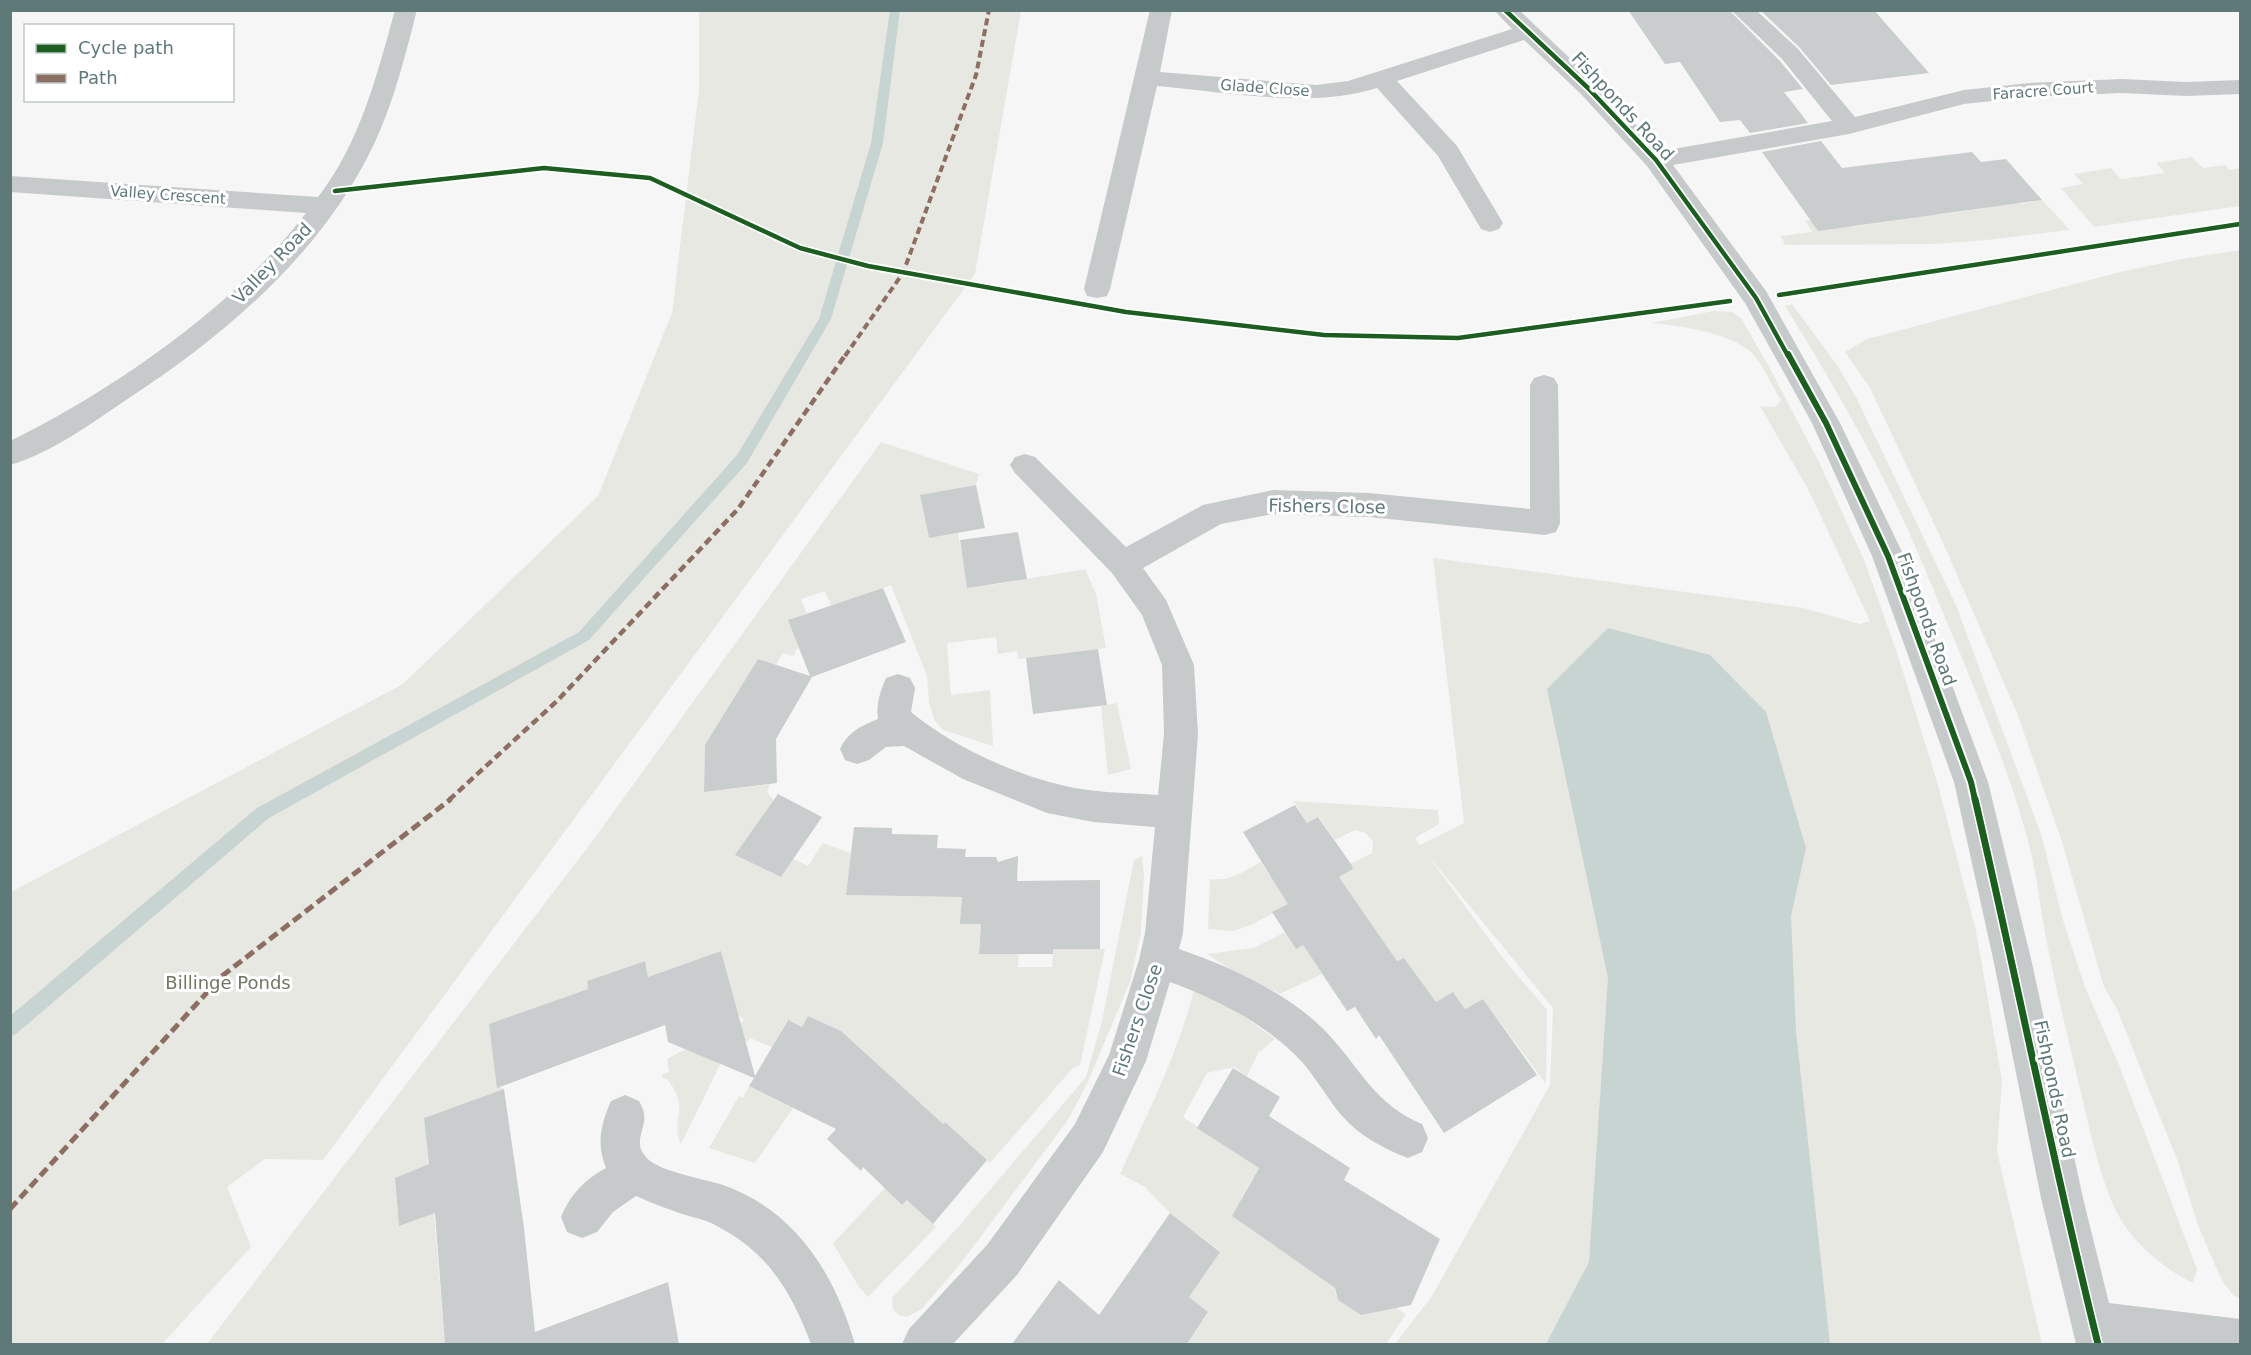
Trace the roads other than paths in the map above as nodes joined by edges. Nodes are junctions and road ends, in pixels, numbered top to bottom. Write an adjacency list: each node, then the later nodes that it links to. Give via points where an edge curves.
1 (406, 10): 12 (street, Valley Road, via 369,127 354,161)
2 (1161, 10): 6 (street)
3 (1504, 10): 5 (street, Fishponds Road)
4 (1742, 10): 9 (street, via 1790,54)
5 (1529, 31): 7 (street, Glade Close); 10 (street, Fishponds Road)
6 (1147, 78): 7 (street, Glade Close, via 1316,92); 14 (street)
7 (1382, 79): 13 (street, via 1448,152)
8 (2241, 87): 9 (street, Faracre Court, via 2030,90 1951,99)
9 (1849, 126): 10 (street, Faracre Court)
10 (1656, 160): 28 (street, Fishponds Road, via 1756,298 1826,423 1888,556 1971,782 2062,1198)
11 (10, 184): 12 (street, Valley Crescent)
12 (325, 206): 16 (street, Valley Road, via 253,288 151,371 41,440)
13 (1490, 223)
14 (1097, 289)
15 (1544, 385): 18 (street, Fishers Close, via 1545,523 1369,505 1273,502 1214,513)
16 (10, 454)
17 (1025, 465): 18 (street, Fishers Close)
18 (1123, 564): 22 (street, Fishers Close, via 1155,609 1178,665 1181,734)
19 (898, 688): 20 (street, via 894,718)
20 (906, 731): 21 (street, via 890,729 871,736); 22 (street, via 992,776 1066,802)
21 (857, 749)
22 (1175, 812): 23 (street, Fishers Close)
23 (1158, 960): 25 (street, via 1213,980 1290,1024 1316,1049 1358,1104 1395,1133); 31 (street, Fishers Close, via 1126,1061 1089,1138 1002,1260)
24 (625, 1115): 26 (street, via 620,1154)
25 (1408, 1138)
26 (635, 1175): 27 (street, via 608,1188); 30 (street, via 723,1206 760,1228 791,1257 815,1296)
27 (582, 1217)
28 (2096, 1334): 29 (street)
29 (2241, 1341)
30 (833, 1344)
31 (924, 1344)

